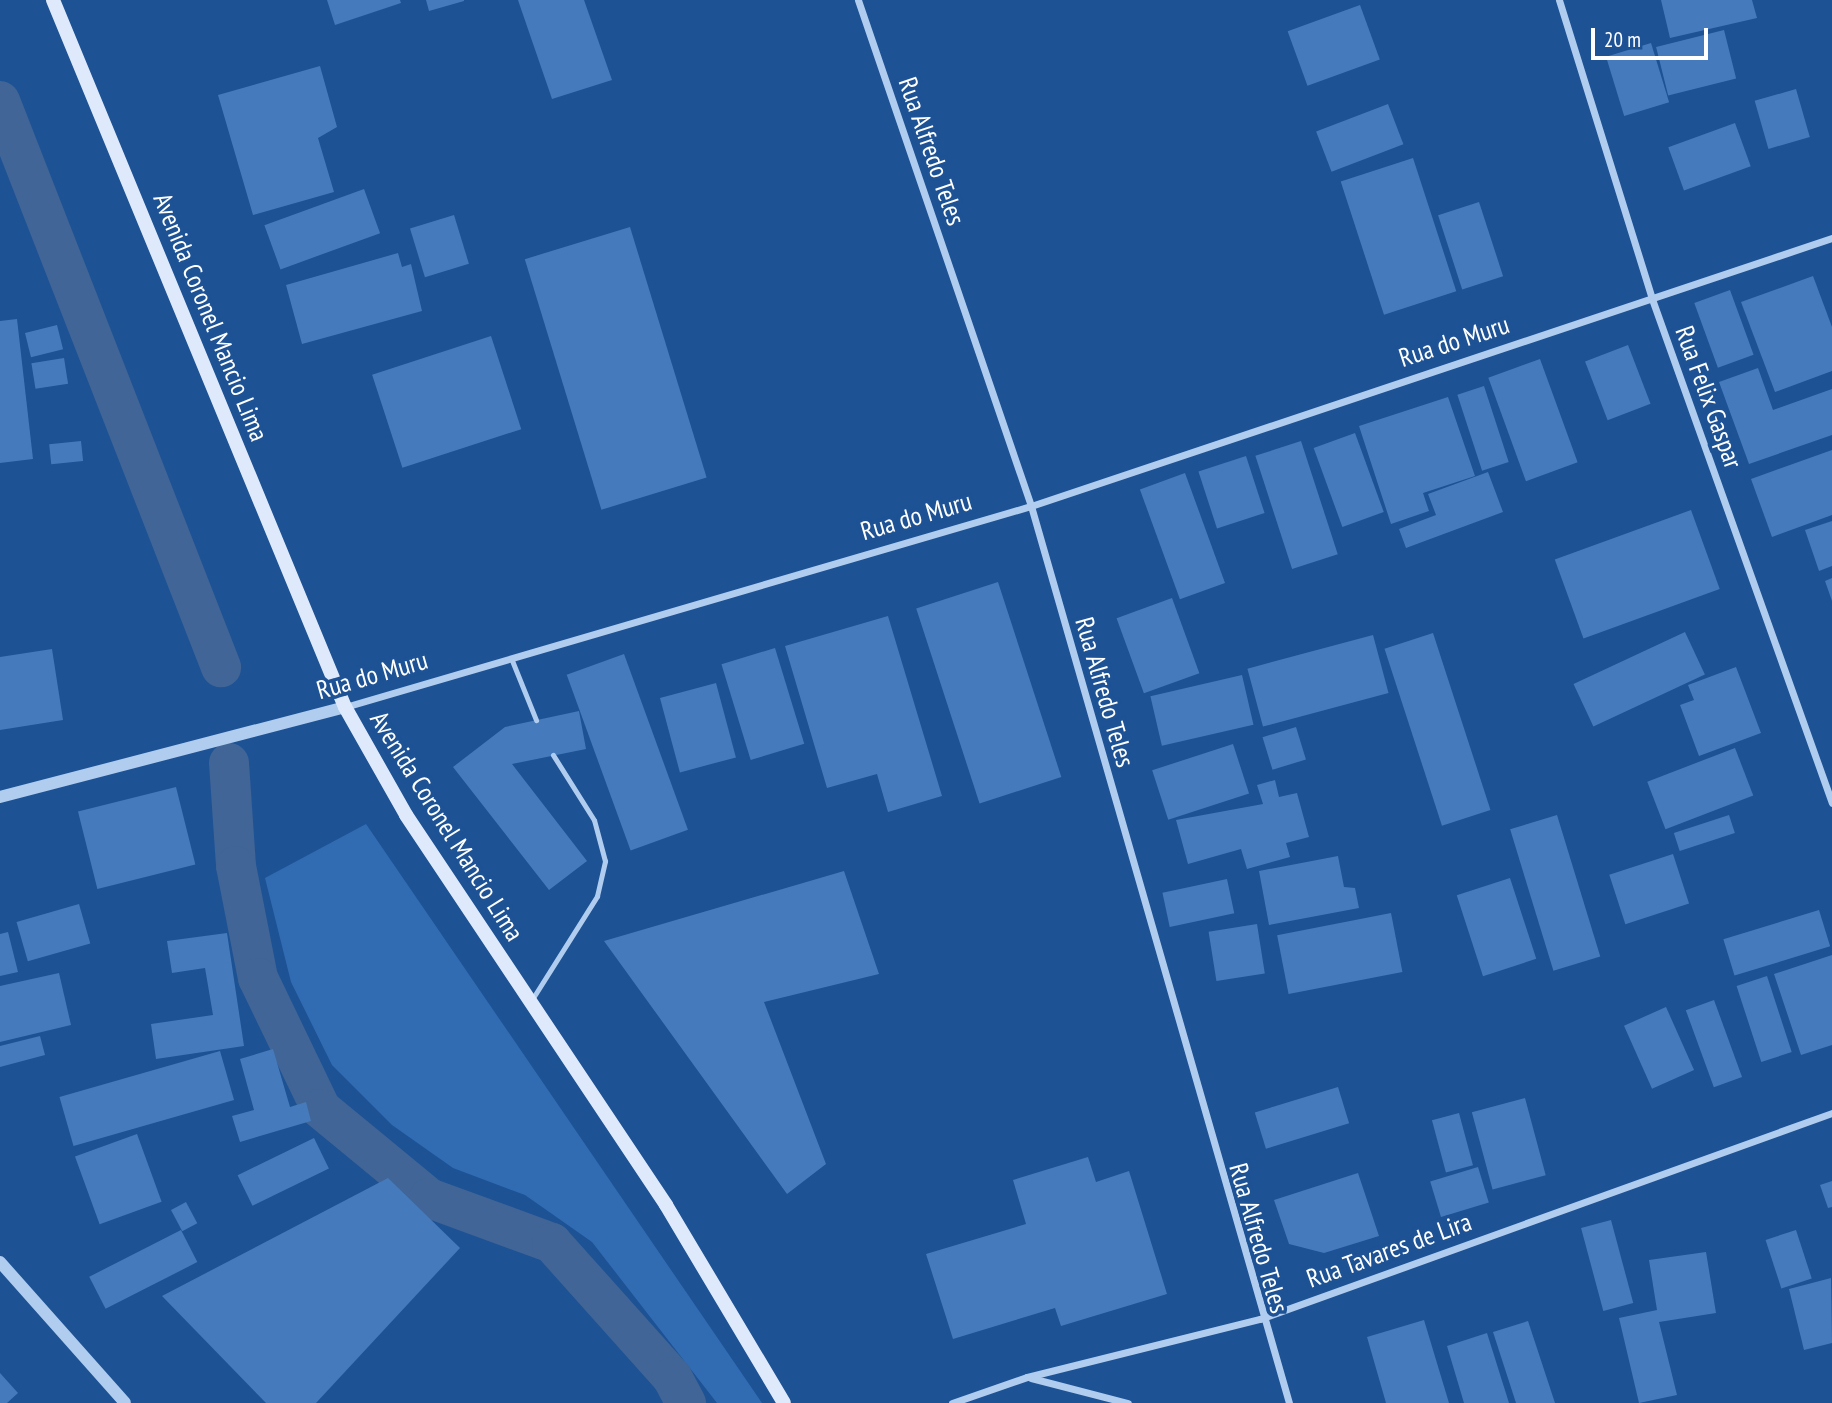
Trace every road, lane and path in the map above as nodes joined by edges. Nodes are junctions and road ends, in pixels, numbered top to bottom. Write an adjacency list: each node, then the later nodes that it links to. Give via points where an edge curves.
1 (53, 0): 8 (main road, Avenida Coronel Mancio Lima)
2 (858, 0): 6 (street, Rua Alfredo Teles)
3 (1559, 0): 5 (street, Rua Felix Gaspar)
4 (1832, 237): 5 (street, Rua do Muru)
5 (1652, 299): 6 (street, Rua do Muru); 12 (street, Rua Felix Gaspar)
6 (1031, 506): 7 (street, Rua do Muru); 16 (street, Rua Alfredo Teles)
7 (511, 658): 8 (street, Rua do Muru); 9 (lane)
8 (345, 707): 11 (street, Rua do Muru); 13 (main road, Avenida Coronel Mancio Lima, via 406,815)
9 (536, 720)
10 (553, 755): 13 (lane, via 594,820 606,861 597,896)
11 (0, 797)
12 (1832, 803)
13 (530, 1004): 19 (main road, Avenida Coronel Mancio Lima, via 666,1205)
14 (1832, 1113): 16 (street, Rua Tavares de Lira)
15 (0, 1262): 18 (street)
16 (1260, 1319): 17 (street, Rua Tavares de Lira); 22 (street, Rua Alfredo Teles)
17 (1027, 1377): 20 (street, Rua Tavares de Lira); 21 (street)
18 (124, 1403)
19 (784, 1403)
20 (952, 1403)
21 (1128, 1403)
22 (1289, 1403)

